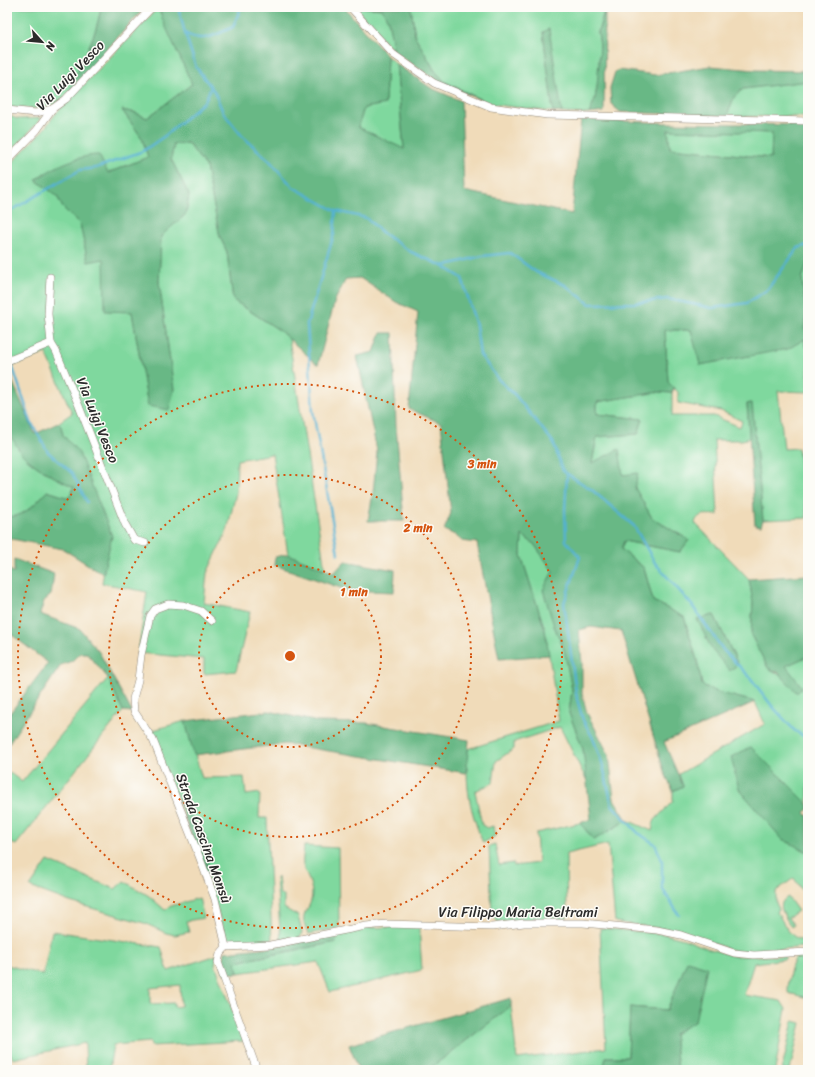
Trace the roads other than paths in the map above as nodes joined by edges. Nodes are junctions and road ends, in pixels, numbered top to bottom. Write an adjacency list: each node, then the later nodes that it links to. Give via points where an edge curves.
1 (152, 7): 3 (street, Via Luigi Vesco, via 66,99)
2 (350, 7): 5 (street, via 399,58 434,83 491,107 547,116)
3 (52, 109): 4 (street, via 31,113); 6 (street, Via Luigi Vesco, via 37,130)
4 (7, 110)
5 (808, 121)
6 (7, 161)
7 (50, 278): 8 (street)
8 (50, 343): 9 (street); 10 (street, Via Luigi Vesco, via 56,351 79,406 125,524 134,540)
9 (7, 361)
10 (145, 543)
11 (212, 621): 12 (street, Strada Cascina Monsù, via 201,611 184,605 168,604 155,609 150,616 140,655 133,699 134,711 153,740 215,899)
12 (226, 947): 13 (street, Via Filippo Maria Beltrami, via 270,945 387,924 492,927 524,923 583,922 663,931 734,953 754,955); 14 (street, via 218,962)
13 (808, 952)
14 (257, 1070)

